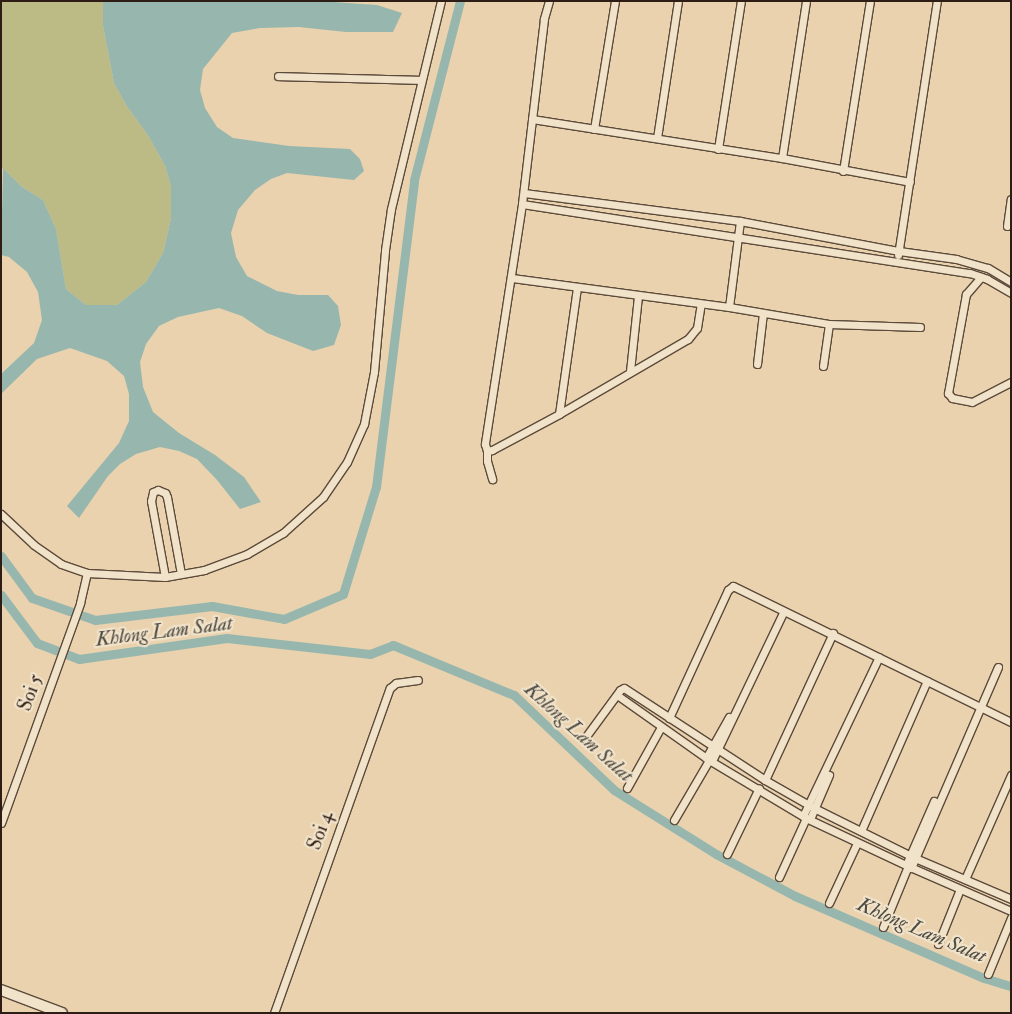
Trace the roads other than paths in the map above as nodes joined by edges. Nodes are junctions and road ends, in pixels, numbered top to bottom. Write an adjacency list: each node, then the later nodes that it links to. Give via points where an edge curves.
1 (441, 1): 10 (street)
2 (550, 1): 11 (street, via 544,19)
3 (615, 1): 12 (street)
4 (678, 1): 13 (street)
5 (741, 1): 14 (street)
6 (806, 1): 15 (street)
7 (870, 1): 16 (street)
8 (937, 1): 17 (street)
9 (278, 76): 10 (street)
10 (420, 80): 46 (street, via 387,231 374,372 364,424 347,462 323,497 283,533 247,554 204,570)
11 (532, 119): 12 (street); 18 (street)
12 (594, 129): 13 (street)
13 (657, 138): 14 (street)
14 (718, 149): 15 (street)
15 (782, 158): 16 (street)
16 (843, 171): 17 (street)
17 (910, 182): 24 (street)
18 (524, 193): 20 (street); 21 (street)
19 (1011, 201): 22 (street)
20 (522, 204): 23 (street); 27 (street)
21 (740, 221): 23 (street); 24 (street)
22 (1007, 226)
23 (738, 236): 25 (street); 33 (street)
24 (899, 251): 25 (street); 28 (street, via 956,258 988,268)
25 (897, 262): 26 (street)
26 (981, 277): 30 (street); 40 (street, via 966,294 948,393 952,398 972,402)
27 (512, 278): 29 (street); 42 (street, via 485,444)
28 (1011, 282)
29 (577, 287): 31 (street); 41 (street)
30 (1011, 293)
31 (638, 296): 32 (street); 39 (street)
32 (701, 304): 33 (street); 39 (street, via 694,335)
33 (729, 307): 34 (street)
34 (763, 313): 35 (street); 37 (street)
35 (829, 324): 36 (street); 38 (street)
36 (920, 327)
37 (757, 364)
38 (823, 366)
39 (630, 371): 41 (street)
40 (1011, 382)
41 (559, 414): 42 (street)
42 (487, 451): 43 (street)
43 (492, 479)
44 (1, 514): 45 (street, via 34,545 61,564)
45 (87, 573): 47 (street); 69 (street, Soi 5, via 80,603)
46 (181, 574): 47 (street); 47 (street, via 168,499 158,490 151,496 151,501)
47 (165, 577)
48 (782, 610): 49 (street); 56 (street, via 737,587 728,590); 60 (street)
49 (832, 633): 50 (street); 63 (street)
50 (880, 658): 53 (street); 66 (street)
51 (998, 667): 55 (street)
52 (418, 680): 87 (street, Soi 4, via 396,683 390,688)
53 (929, 682): 55 (street); 70 (street)
54 (616, 695): 56 (street, via 624,688); 58 (street); 59 (street)
55 (978, 706): 57 (street); 73 (street)
56 (669, 718): 60 (street)
57 (1011, 722)
58 (661, 727): 61 (street); 64 (street)
59 (587, 736)
60 (715, 748): 61 (street); 63 (street)
61 (709, 760): 65 (street); 68 (street)
62 (1011, 775): 76 (street)
63 (763, 779): 66 (street)
64 (627, 788)
65 (759, 788): 67 (street); 72 (street)
66 (812, 807): 67 (street); 70 (street)
67 (806, 817): 71 (street); 75 (street)
68 (674, 820)
69 (1, 822)
70 (863, 832): 73 (street)
71 (857, 843): 74 (street); 79 (street)
72 (727, 854)
73 (913, 856): 74 (street); 76 (street)
74 (908, 866): 77 (street); 82 (street)
75 (779, 877)
76 (965, 879): 78 (street)
77 (960, 889): 80 (street); 83 (street)
78 (1011, 899)
79 (830, 903)
80 (1011, 911)
81 (1011, 918): 84 (street)
82 (883, 927)
83 (938, 944)
84 (988, 974)
85 (1, 990): 86 (main road)
86 (62, 1013)
87 (274, 1013)

